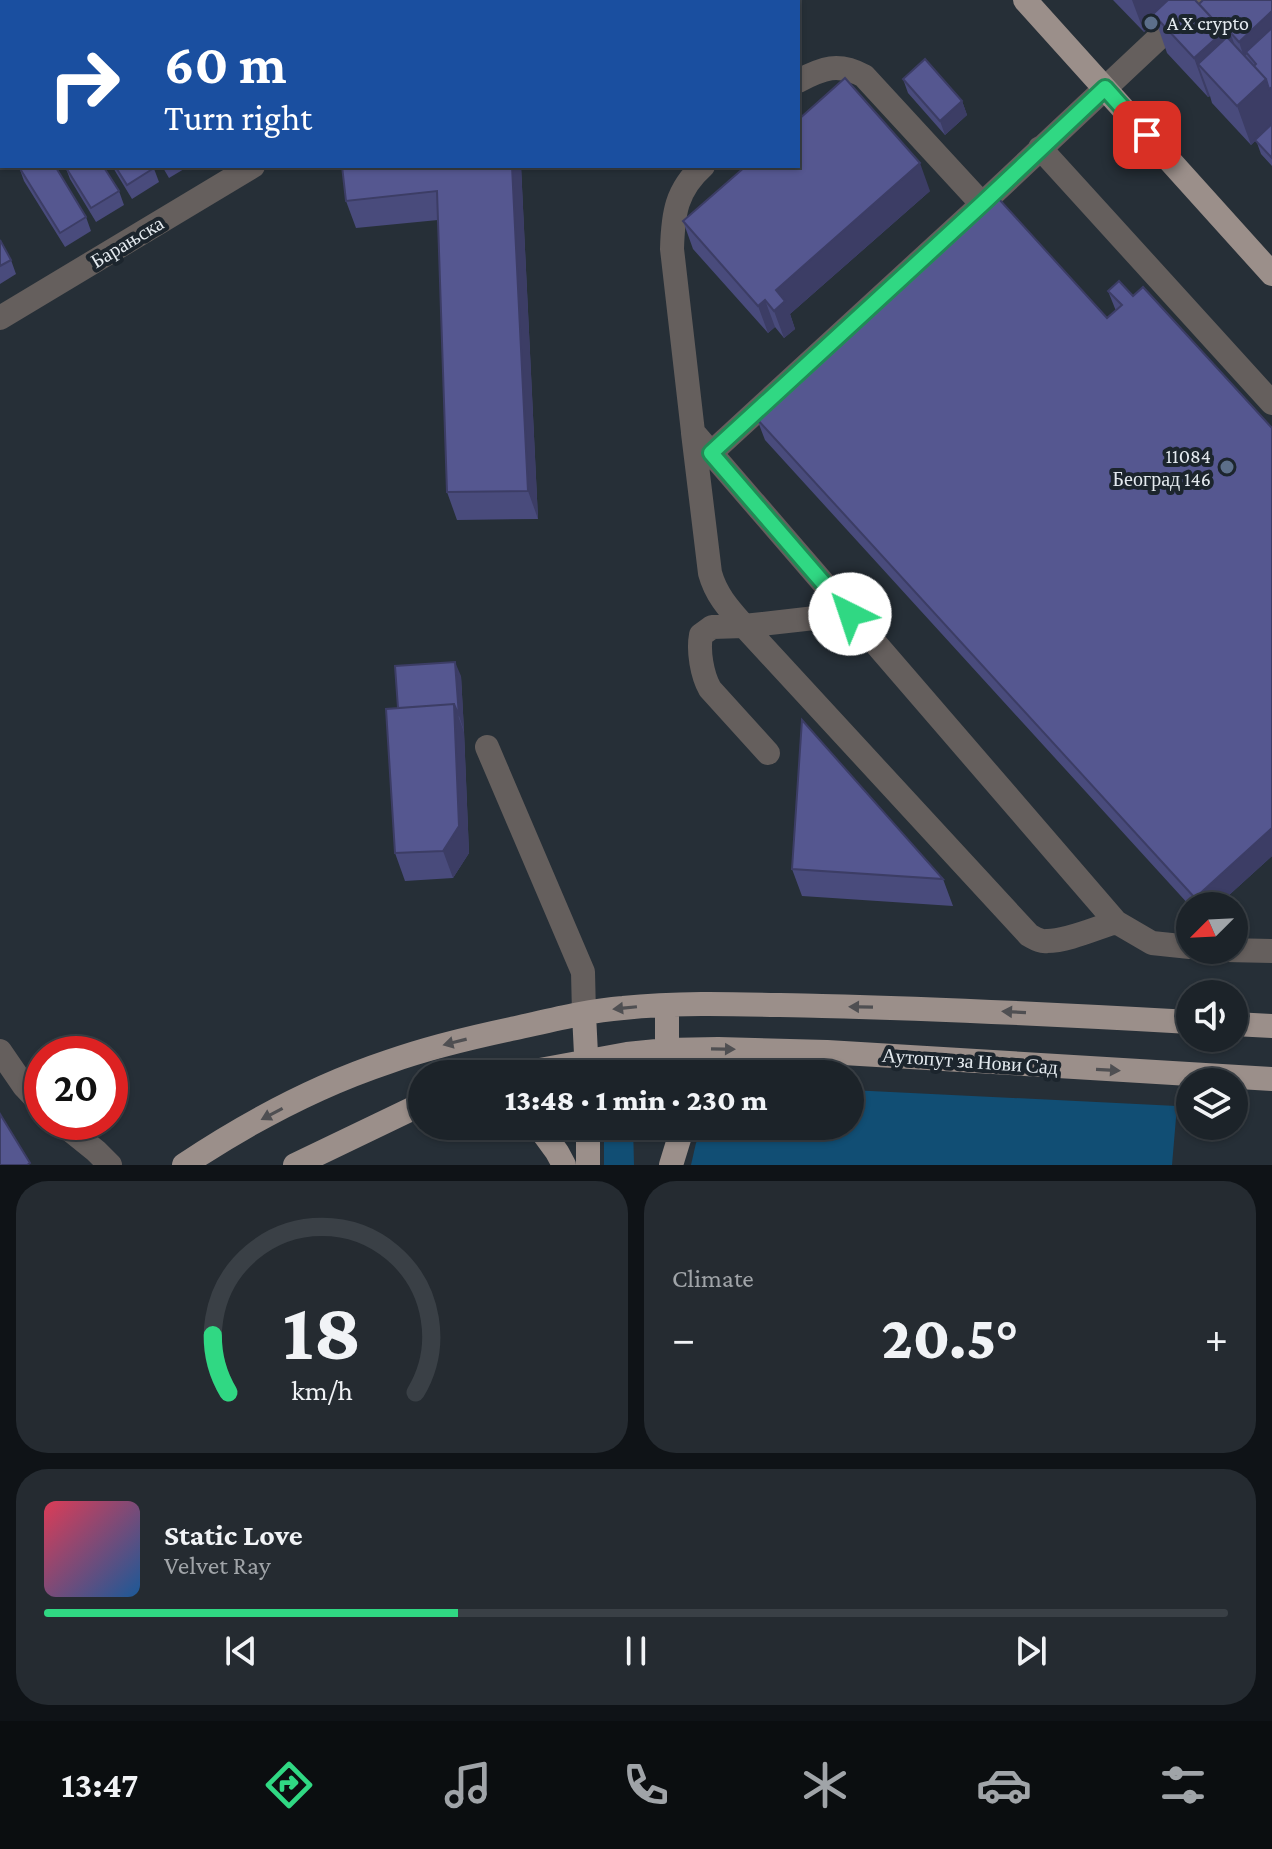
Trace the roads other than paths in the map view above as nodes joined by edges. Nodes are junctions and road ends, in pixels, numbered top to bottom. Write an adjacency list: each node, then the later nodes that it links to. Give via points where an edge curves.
1 (1025, 0): 4 (main road)
2 (1199, 0): 4 (street)
3 (800, 80): 8 (street, via 837,67 864,76)
4 (1105, 88): 5 (street); 9 (main road)
5 (1040, 148): 8 (street); 11 (street)
6 (250, 168): 10 (street, Барањска)
7 (701, 168): 12 (street, via 679,194 672,249)
8 (982, 204): 13 (street)
9 (1272, 274)
10 (0, 318)
11 (1272, 403)
12 (693, 432): 13 (street); 15 (street, via 710,573 714,588)
13 (711, 453): 14 (street)
14 (850, 614): 15 (street); 18 (street)
15 (744, 626): 17 (street, via 704,631 704,676); 18 (street, via 1029,935 1046,942)
16 (487, 747): 23 (street, via 583,972)
17 (768, 753)
18 (1116, 922): 19 (street, via 1152,943)
19 (1176, 946)
20 (1248, 950): 21 (street)
21 (1272, 951)
22 (667, 1005): 23 (main road, one-way to 23); 24 (main road, one-way to 22, via 939,1009); 30 (main road)
23 (584, 1014): 29 (main road); 44 (main road, one-way to 44, via 456,1042 332,1083)
24 (1176, 1021)
25 (1248, 1025): 26 (main road)
26 (1272, 1026)
27 (0, 1051): 34 (street)
28 (779, 1052): 31 (main road, Аутопут за Нови Сад, one-way to 28, via 718,1049); 32 (main road); 33 (main road, Аутопут за Нови Сад, one-way to 33)
29 (587, 1060)
30 (667, 1060)
31 (675, 1060)
32 (762, 1060)
33 (1272, 1079)
34 (24, 1086)
35 (408, 1111): 37 (main road)
36 (408, 1120): 37 (main road)
37 (370, 1129): 45 (main road)
38 (82, 1140): 43 (street)
39 (549, 1140): 46 (main road)
40 (588, 1140): 47 (main road)
41 (668, 1140): 48 (main road)
42 (678, 1140): 48 (main road)
43 (110, 1165)
44 (184, 1165)
45 (295, 1165)
46 (564, 1165)
47 (588, 1165)
48 (670, 1165)

